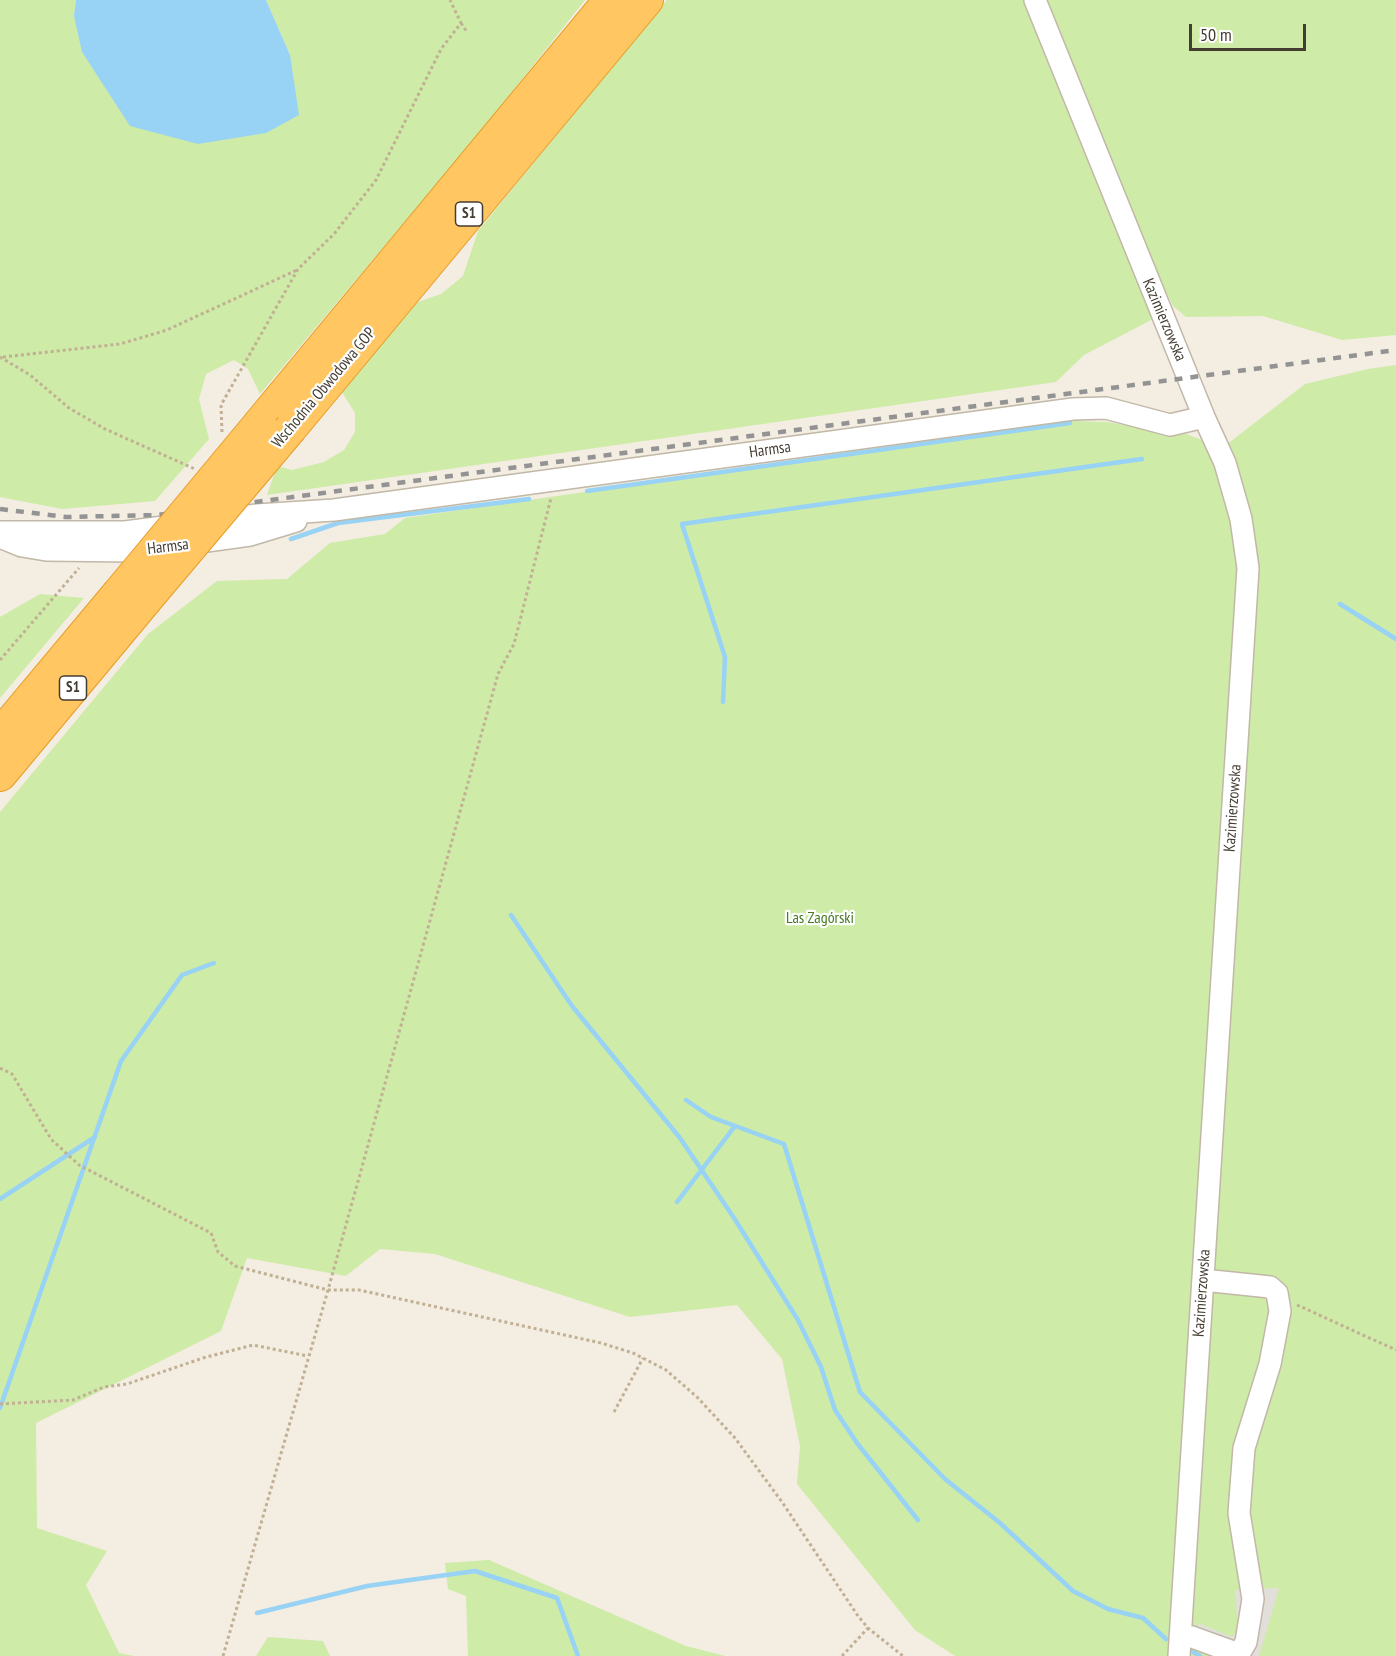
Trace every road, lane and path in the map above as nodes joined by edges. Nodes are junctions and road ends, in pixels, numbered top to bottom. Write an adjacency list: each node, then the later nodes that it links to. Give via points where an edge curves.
1 (450, 0): 5 (path)
2 (610, 0): 17 (highway, Wschodnia Obwodowa GOP / S1, bridge, via 260,423)
3 (647, 0): 17 (highway, Wschodnia Obwodowa GOP / S1, bridge, via 291,428)
4 (1035, 0): 9 (street, Kazimierzowska)
5 (461, 23): 6 (path); 7 (path, via 441,49 376,180 334,234)
6 (467, 32)
7 (298, 269): 8 (path, via 158,333 120,344); 10 (path, via 221,405)
8 (1, 357): 11 (path, via 69,408 105,429 192,467)
9 (1204, 417): 12 (street, Harmsa, via 1170,425 1106,408 1073,409); 22 (street, Kazimierzowska, via 1225,463 1241,519 1248,568)
10 (222, 435)
11 (199, 459)
12 (556, 479): 13 (street, Harmsa); 23 (path, via 514,644 498,674)
13 (334, 510): 14 (street, Harmsa, via 257,515 125,532); 16 (street, Harmsa, via 250,535 206,543)
14 (0, 532)
15 (0, 537): 16 (street, Harmsa, via 46,550)
16 (94, 551): 18 (path)
17 (131, 598): 19 (highway, Wschodnia Obwodowa GOP / S1); 20 (highway, Wschodnia Obwodowa GOP / S1)
18 (0, 660)
19 (0, 735)
20 (0, 775)
21 (0, 1068): 23 (path, via 12,1074 51,1139 79,1165 211,1233 218,1252 235,1266)
22 (1203, 1280): 24 (street, via 1270,1287); 31 (street, Kazimierzowska)
23 (328, 1290): 26 (path); 27 (path, via 359,1290 601,1343)
24 (1280, 1302): 25 (path, via 1302,1306); 31 (street, via 1270,1364 1245,1448 1239,1513 1253,1599 1246,1642 1239,1654 1192,1637)
25 (1396, 1350)
26 (308, 1356): 28 (path, via 253,1345 127,1384 104,1387 73,1400); 32 (path)
27 (643, 1358): 29 (path); 30 (path, via 684,1384 735,1438)
28 (0, 1404)
29 (614, 1412)
30 (868, 1628): 33 (path); 34 (path)
31 (1180, 1646)
32 (223, 1656)
33 (842, 1656)
34 (903, 1656)

